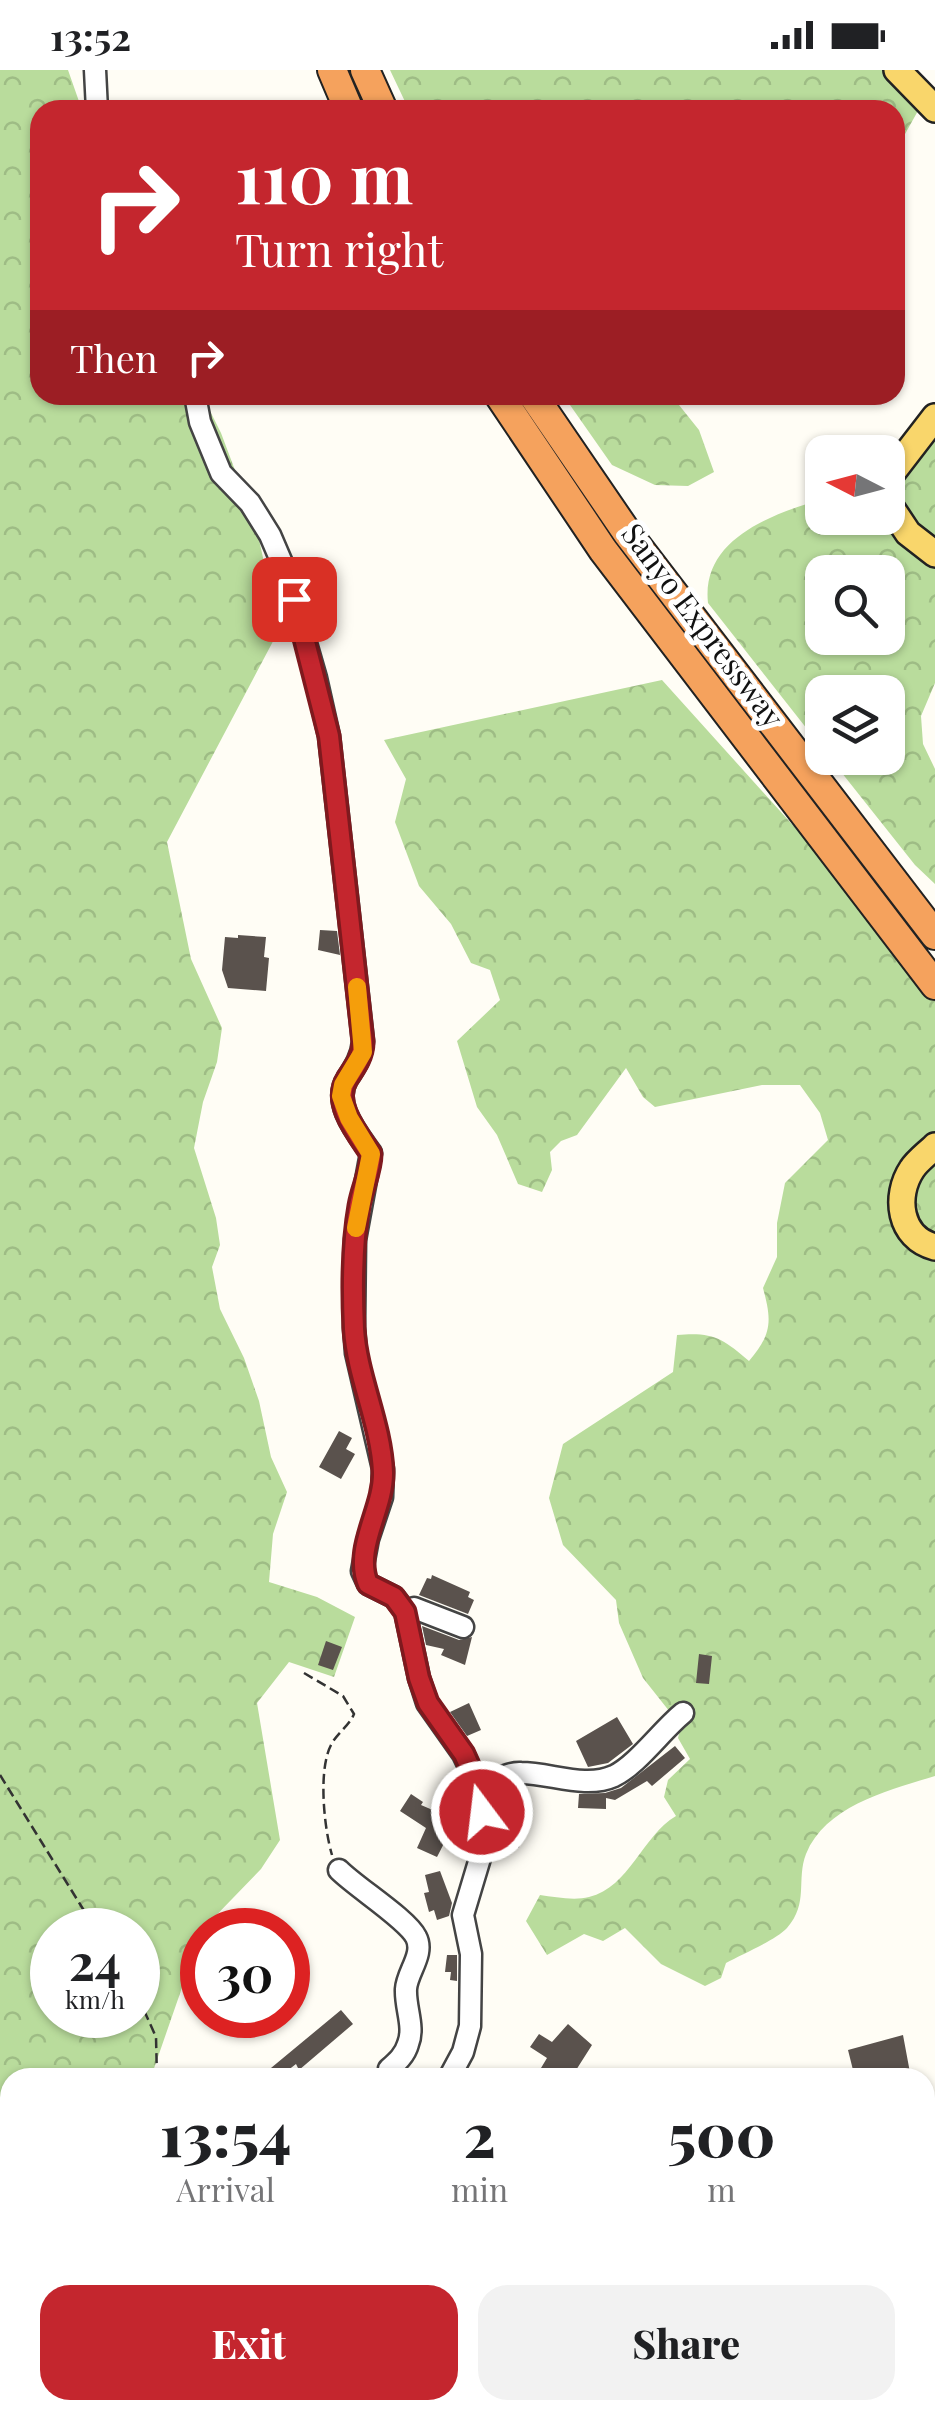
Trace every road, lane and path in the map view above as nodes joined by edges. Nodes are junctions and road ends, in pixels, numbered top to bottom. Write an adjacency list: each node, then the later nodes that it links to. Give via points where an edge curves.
1 (95, 70): 5 (street)
2 (332, 70): 6 (highway)
3 (366, 70): 7 (highway)
4 (897, 70): 8 (main road)
5 (96, 100)
6 (345, 100)
7 (379, 100)
8 (935, 109)
9 (197, 405): 20 (street, via 221,473 250,504 285,570 329,736 363,1042 341,1096 371,1154 355,1240 354,1315 356,1353 383,1469 362,1571 368,1584 394,1597)
10 (506, 405): 17 (highway, Sanyo Expressway, via 603,550)
11 (540, 405): 16 (highway, Sanyo Expressway, via 628,534)
12 (935, 417): 13 (main road)
13 (905, 455)
14 (905, 528): 15 (main road)
15 (935, 554)
16 (935, 935)
17 (935, 984)
18 (935, 1146): 19 (main road, via 912,1169 899,1201 905,1224)
19 (935, 1247)
20 (405, 1612): 21 (street, via 414,1608); 25 (street, via 428,1703 464,1754)
21 (463, 1626)
22 (304, 1672): 26 (path, via 343,1696 354,1714 325,1758 326,1830)
23 (684, 1713): 25 (street, via 610,1778 510,1774)
24 (0, 1775): 27 (path)
25 (478, 1790): 31 (street, via 481,1854 462,1915 471,1954 470,2026)
26 (339, 1870): 30 (street, via 402,1919 419,1942 407,1978 410,2042)
27 (82, 1908)
28 (156, 2038): 29 (path)
29 (157, 2068)
30 (390, 2068)
31 (455, 2068)

